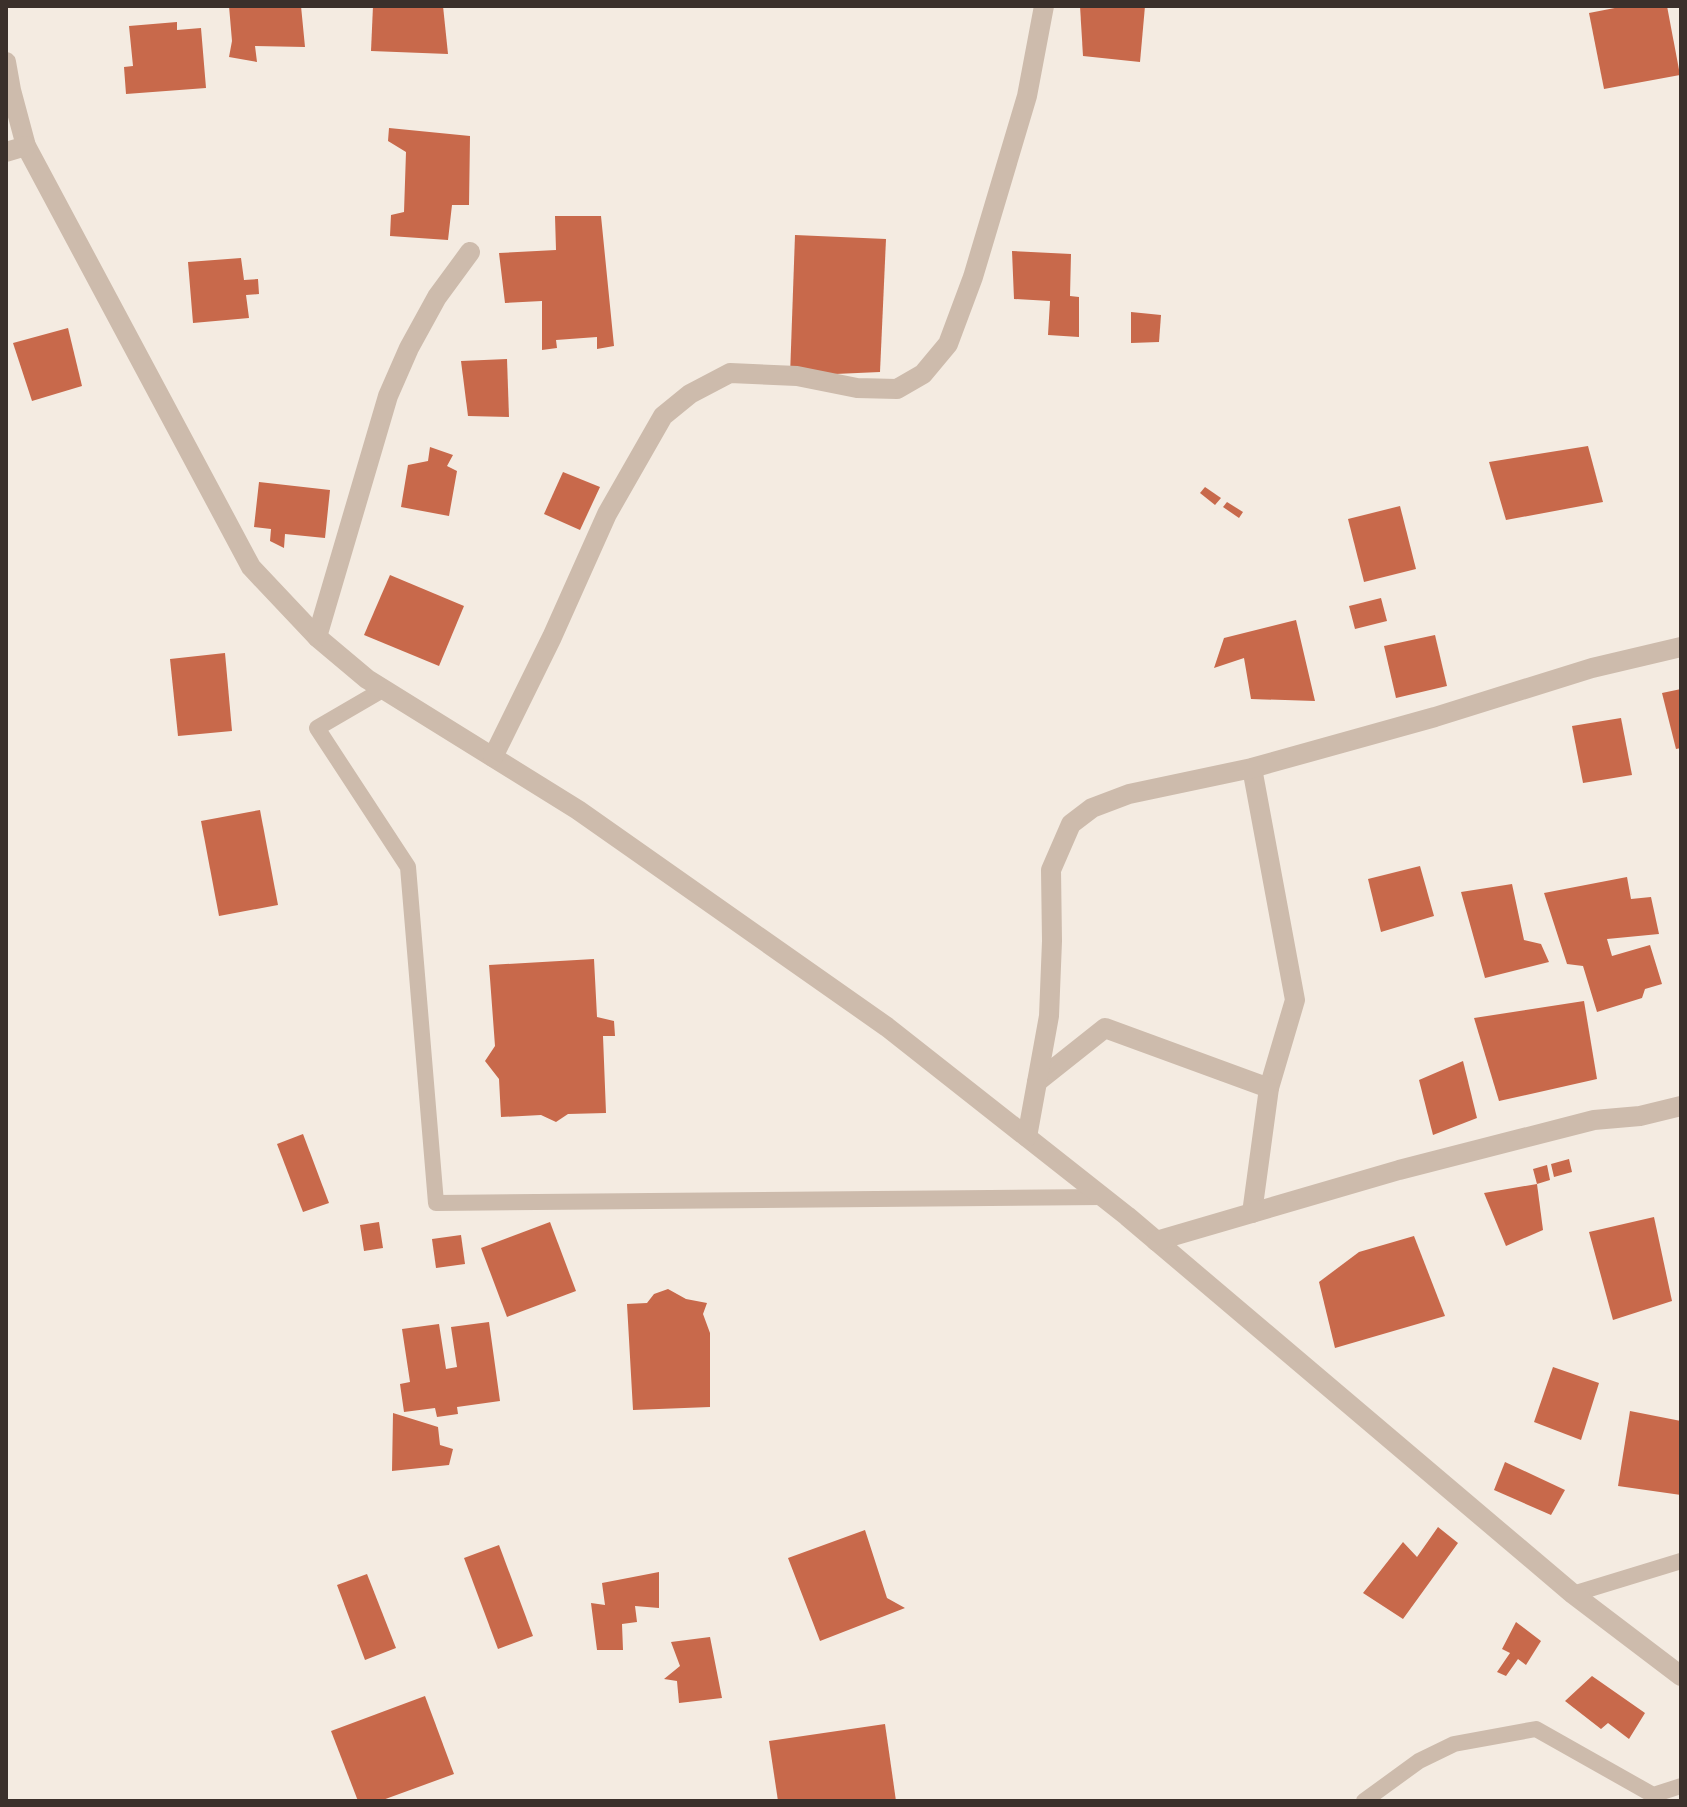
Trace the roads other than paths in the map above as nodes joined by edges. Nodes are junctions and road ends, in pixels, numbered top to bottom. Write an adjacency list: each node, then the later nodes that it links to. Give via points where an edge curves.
1 (1044, 6): 8 (street, via 1027,96 948,344 923,374 897,389 730,373 663,416 607,514)
2 (6, 62): 3 (street)
3 (16, 149): 5 (street, via 251,567)
4 (470, 252): 5 (street, via 437,297 388,396)
5 (317, 637): 7 (street)
6 (1681, 647): 9 (street)
7 (384, 689): 8 (street); 14 (lane, via 317,728 408,867 436,1203)
8 (493, 757): 13 (street, via 578,810 887,1027)
9 (1252, 768): 10 (street, via 1129,794 1092,808 1071,824 1051,870 1049,1016); 11 (street, via 1295,1000)
10 (1037, 1082): 11 (street, via 1105,1028); 13 (street)
11 (1269, 1088): 15 (street)
12 (1681, 1106): 15 (street, via 1594,1120)
13 (1027, 1137): 14 (street)
14 (1102, 1197): 16 (street)
15 (1252, 1213): 16 (street)
16 (1156, 1241): 18 (street)
17 (1681, 1561): 18 (lane)
18 (1573, 1594): 19 (street)
19 (1681, 1676)
20 (1681, 1786): 21 (lane, via 1653,1795 1536,1729 1454,1744 1419,1761)
21 (1364, 1801)

